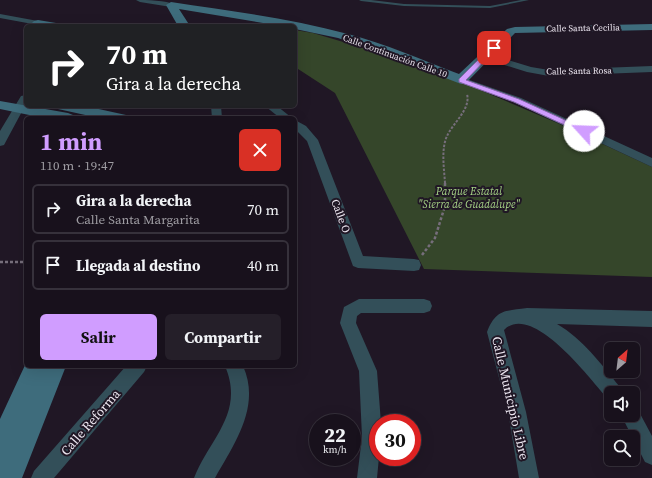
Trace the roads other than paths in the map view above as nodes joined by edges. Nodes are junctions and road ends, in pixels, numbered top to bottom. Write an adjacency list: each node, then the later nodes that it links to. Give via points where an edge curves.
1 (140, 0): 4 (street)
2 (361, 0): 3 (lane, via 404,5 490,7)
3 (527, 0)
4 (170, 5): 9 (street); 10 (street, Calle Continuación Calle 10)
5 (0, 16): 6 (street)
6 (18, 19): 7 (street); 8 (street)
7 (0, 20)
8 (39, 24)
9 (183, 24)
10 (288, 24)
11 (297, 26): 15 (street, Calle Continuación Calle 10, via 337,34)
12 (652, 27): 13 (street, Calle Santa Cecilia, via 515,30)
13 (485, 56): 14 (street, Calle Santa Rosa, via 549,73); 15 (street)
14 (652, 69)
15 (462, 80): 27 (street, Calle Continuación Calle 10, via 517,100)
16 (0, 94): 17 (street)
17 (23, 102): 18 (street); 26 (street)
18 (0, 105)
19 (40, 108): 22 (street)
20 (73, 108): 23 (street)
21 (273, 108): 24 (street)
22 (62, 116)
23 (111, 116)
24 (284, 116)
25 (297, 125): 28 (street, Calle O, via 312,140 358,262)
26 (0, 142)
27 (652, 163)
28 (414, 265)
29 (424, 306): 43 (street, via 359,306 350,312 348,323 368,371 372,437)
30 (527, 316): 31 (street); 36 (street, via 561,336 576,349); 44 (street, Calle Municipio Libre, via 504,319 495,332 517,412)
31 (652, 319)
32 (36, 368): 38 (street)
33 (53, 368): 40 (street)
34 (136, 368): 41 (street, Calle Reforma)
35 (235, 368): 42 (street, via 242,390 238,409 232,427)
36 (608, 386)
37 (634, 422): 39 (street)
38 (0, 449)
39 (652, 455)
40 (8, 478)
41 (41, 478)
42 (204, 478)
43 (367, 478)
44 (529, 478)

